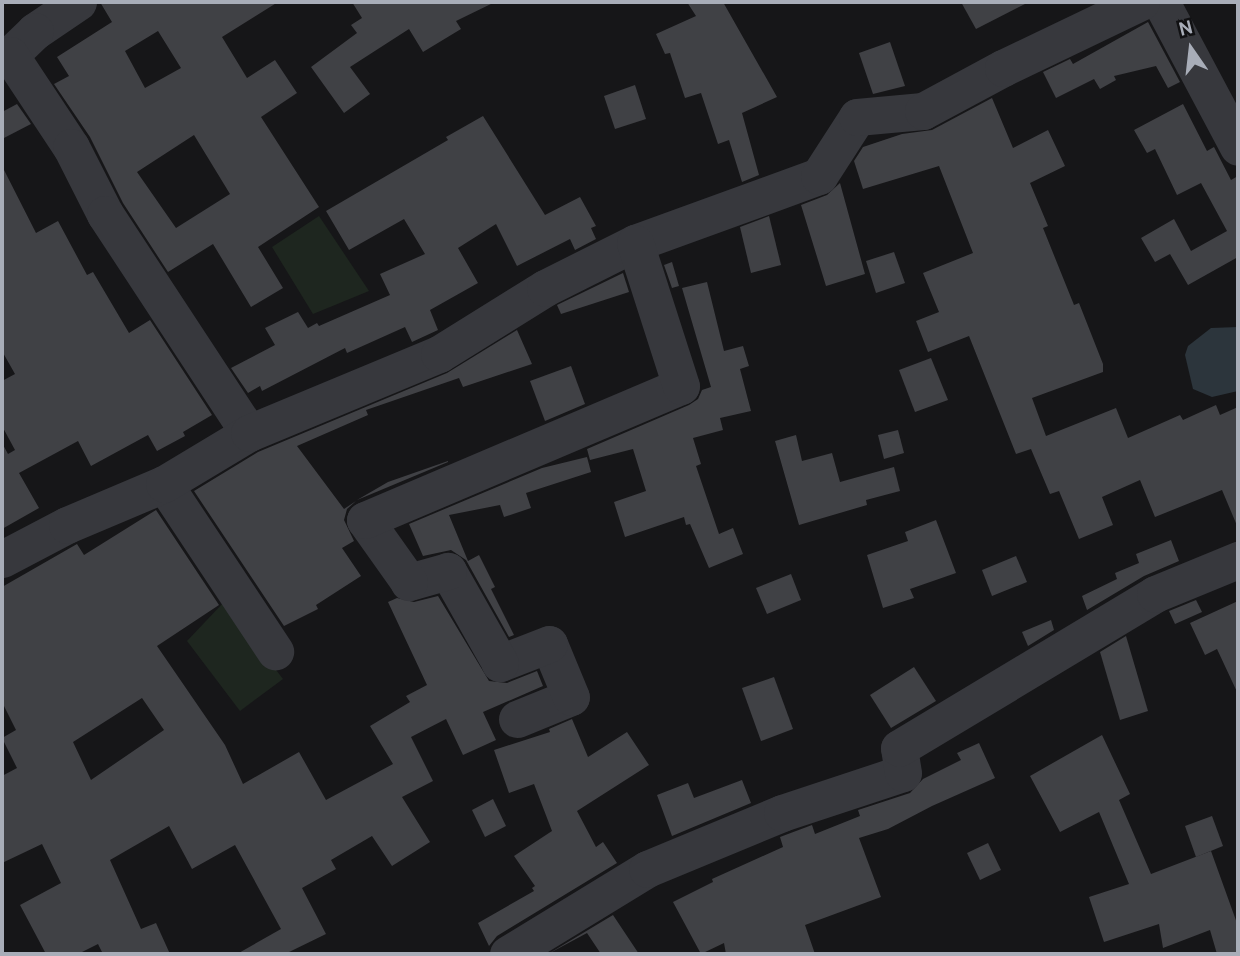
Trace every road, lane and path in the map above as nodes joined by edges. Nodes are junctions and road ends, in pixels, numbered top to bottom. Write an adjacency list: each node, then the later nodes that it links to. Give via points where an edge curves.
1 (78, 2): 4 (street)
2 (1141, 2): 6 (street, via 923,111 857,117 819,176)
3 (1161, 2): 5 (street)
4 (6, 57): 7 (street, via 71,147 105,214)
5 (1238, 147)
6 (635, 243): 7 (street, via 545,288 439,354); 12 (street, via 681,386 365,520 409,583 448,570 500,663 549,644 570,698)
7 (249, 433): 8 (street)
8 (164, 484): 9 (street, via 66,525); 11 (street)
9 (2, 559)
10 (1238, 560): 13 (street, via 1155,594 899,748 903,773 782,813 647,869)
11 (275, 651)
12 (517, 719)
13 (508, 954)

